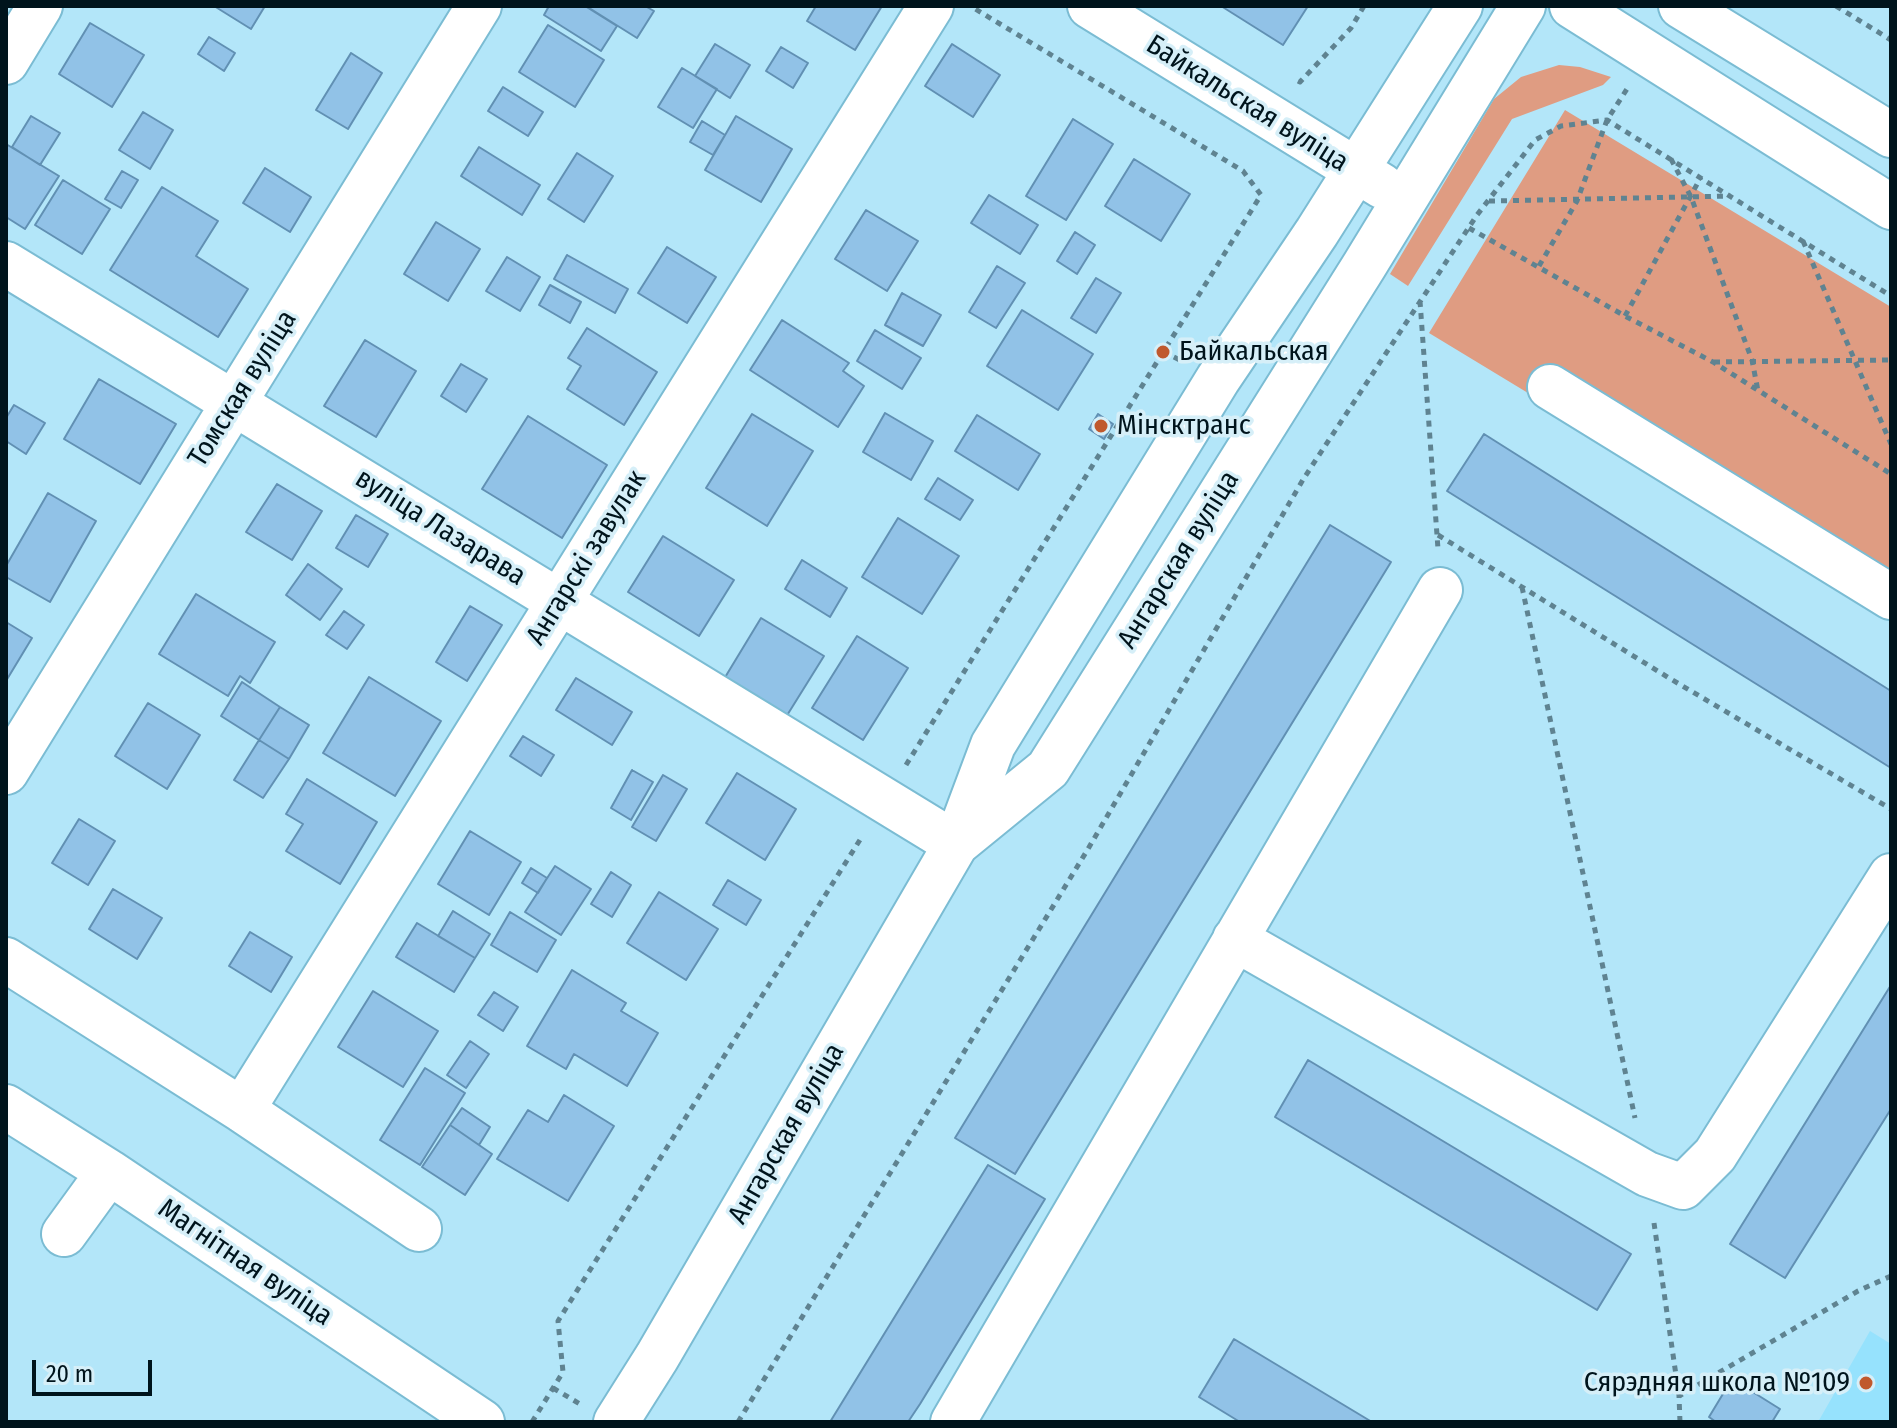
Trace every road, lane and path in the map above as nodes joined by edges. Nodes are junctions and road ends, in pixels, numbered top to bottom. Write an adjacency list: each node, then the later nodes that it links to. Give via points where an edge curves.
1 (40, 6): 13 (street)
2 (479, 6): 41 (street, Томская вуліца)
3 (931, 6): 48 (street, Ангарскі завулак)
4 (971, 6): 21 (path, via 1243,171)
5 (1090, 6): 19 (street, Байкальская вуліца)
6 (1364, 6): 14 (path, via 1351,28)
7 (1460, 6): 19 (street, Ангарская вуліца)
8 (1523, 6): 24 (street, Ангарская вуліца)
9 (1572, 6): 27 (street)
10 (1681, 6): 17 (street)
11 (1836, 6): 12 (path)
12 (1891, 40)
13 (6, 62)
14 (1300, 82)
15 (1630, 84): 16 (path)
16 (1607, 120): 18 (path); 25 (path, via 1561,126 1535,140); 26 (path)
17 (1891, 135)
18 (1670, 158): 20 (path); 23 (path)
19 (1355, 172): 24 (street, Байкальская вуліца); 51 (street, Ангарская вуліца, via 1218,379 993,745)
20 (1701, 177): 22 (path); 23 (path)
21 (1261, 195)
22 (1732, 196): 23 (path); 29 (path)
23 (1691, 197): 26 (path); 34 (path); 36 (path)
24 (1404, 200): 51 (street, Ангарская вуліца, via 1048,769)
25 (1488, 201): 26 (path); 28 (path)
26 (1577, 201): 31 (path)
27 (1891, 207)
28 (1469, 228): 31 (path); 33 (path)
29 (1802, 240): 32 (path); 35 (path)
30 (6, 264): 41 (street, вуліца Лазарава)
31 (1539, 266): 34 (path)
32 (1891, 296)
33 (1420, 301): 44 (path); 66 (path, via 1304,478 1088,849)
34 (1625, 316): 38 (path)
35 (1855, 359): 36 (path); 37 (path); 42 (path)
36 (1752, 360): 38 (path); 40 (path)
37 (1891, 360)
38 (1713, 362): 40 (path)
39 (1550, 387): 47 (street)
40 (1758, 391): 43 (path)
41 (235, 402): 48 (street, вуліца Лазарава); 49 (street, Томская вуліца)
42 (1891, 444)
43 (1891, 474)
44 (1438, 535): 45 (path); 46 (path)
45 (1522, 587): 50 (path); 58 (path)
46 (1440, 590): 53 (street)
47 (1891, 597)
48 (559, 601): 51 (street, вуліца Лазарава); 56 (street, Ангарскі завулак)
49 (6, 772)
50 (1891, 809)
51 (956, 844): 64 (street, Ангарская вуліца, via 665,1344)
52 (1891, 876): 58 (street, via 1715,1155 1683,1187)
53 (1235, 939): 58 (street); 67 (street)
54 (6, 960): 56 (street)
55 (6, 1107): 57 (street, Магнітная вуліца)
56 (242, 1110): 59 (street)
57 (109, 1172): 60 (street); 65 (street, Магнітная вуліца)
58 (1647, 1174): 63 (path)
59 (419, 1229)
60 (64, 1234)
61 (1891, 1276): 63 (path)
62 (553, 1388): 64 (path)
63 (1679, 1396): 68 (path)
64 (598, 1413)
65 (482, 1422)
66 (738, 1422)
67 (953, 1422)
68 (1680, 1422)

